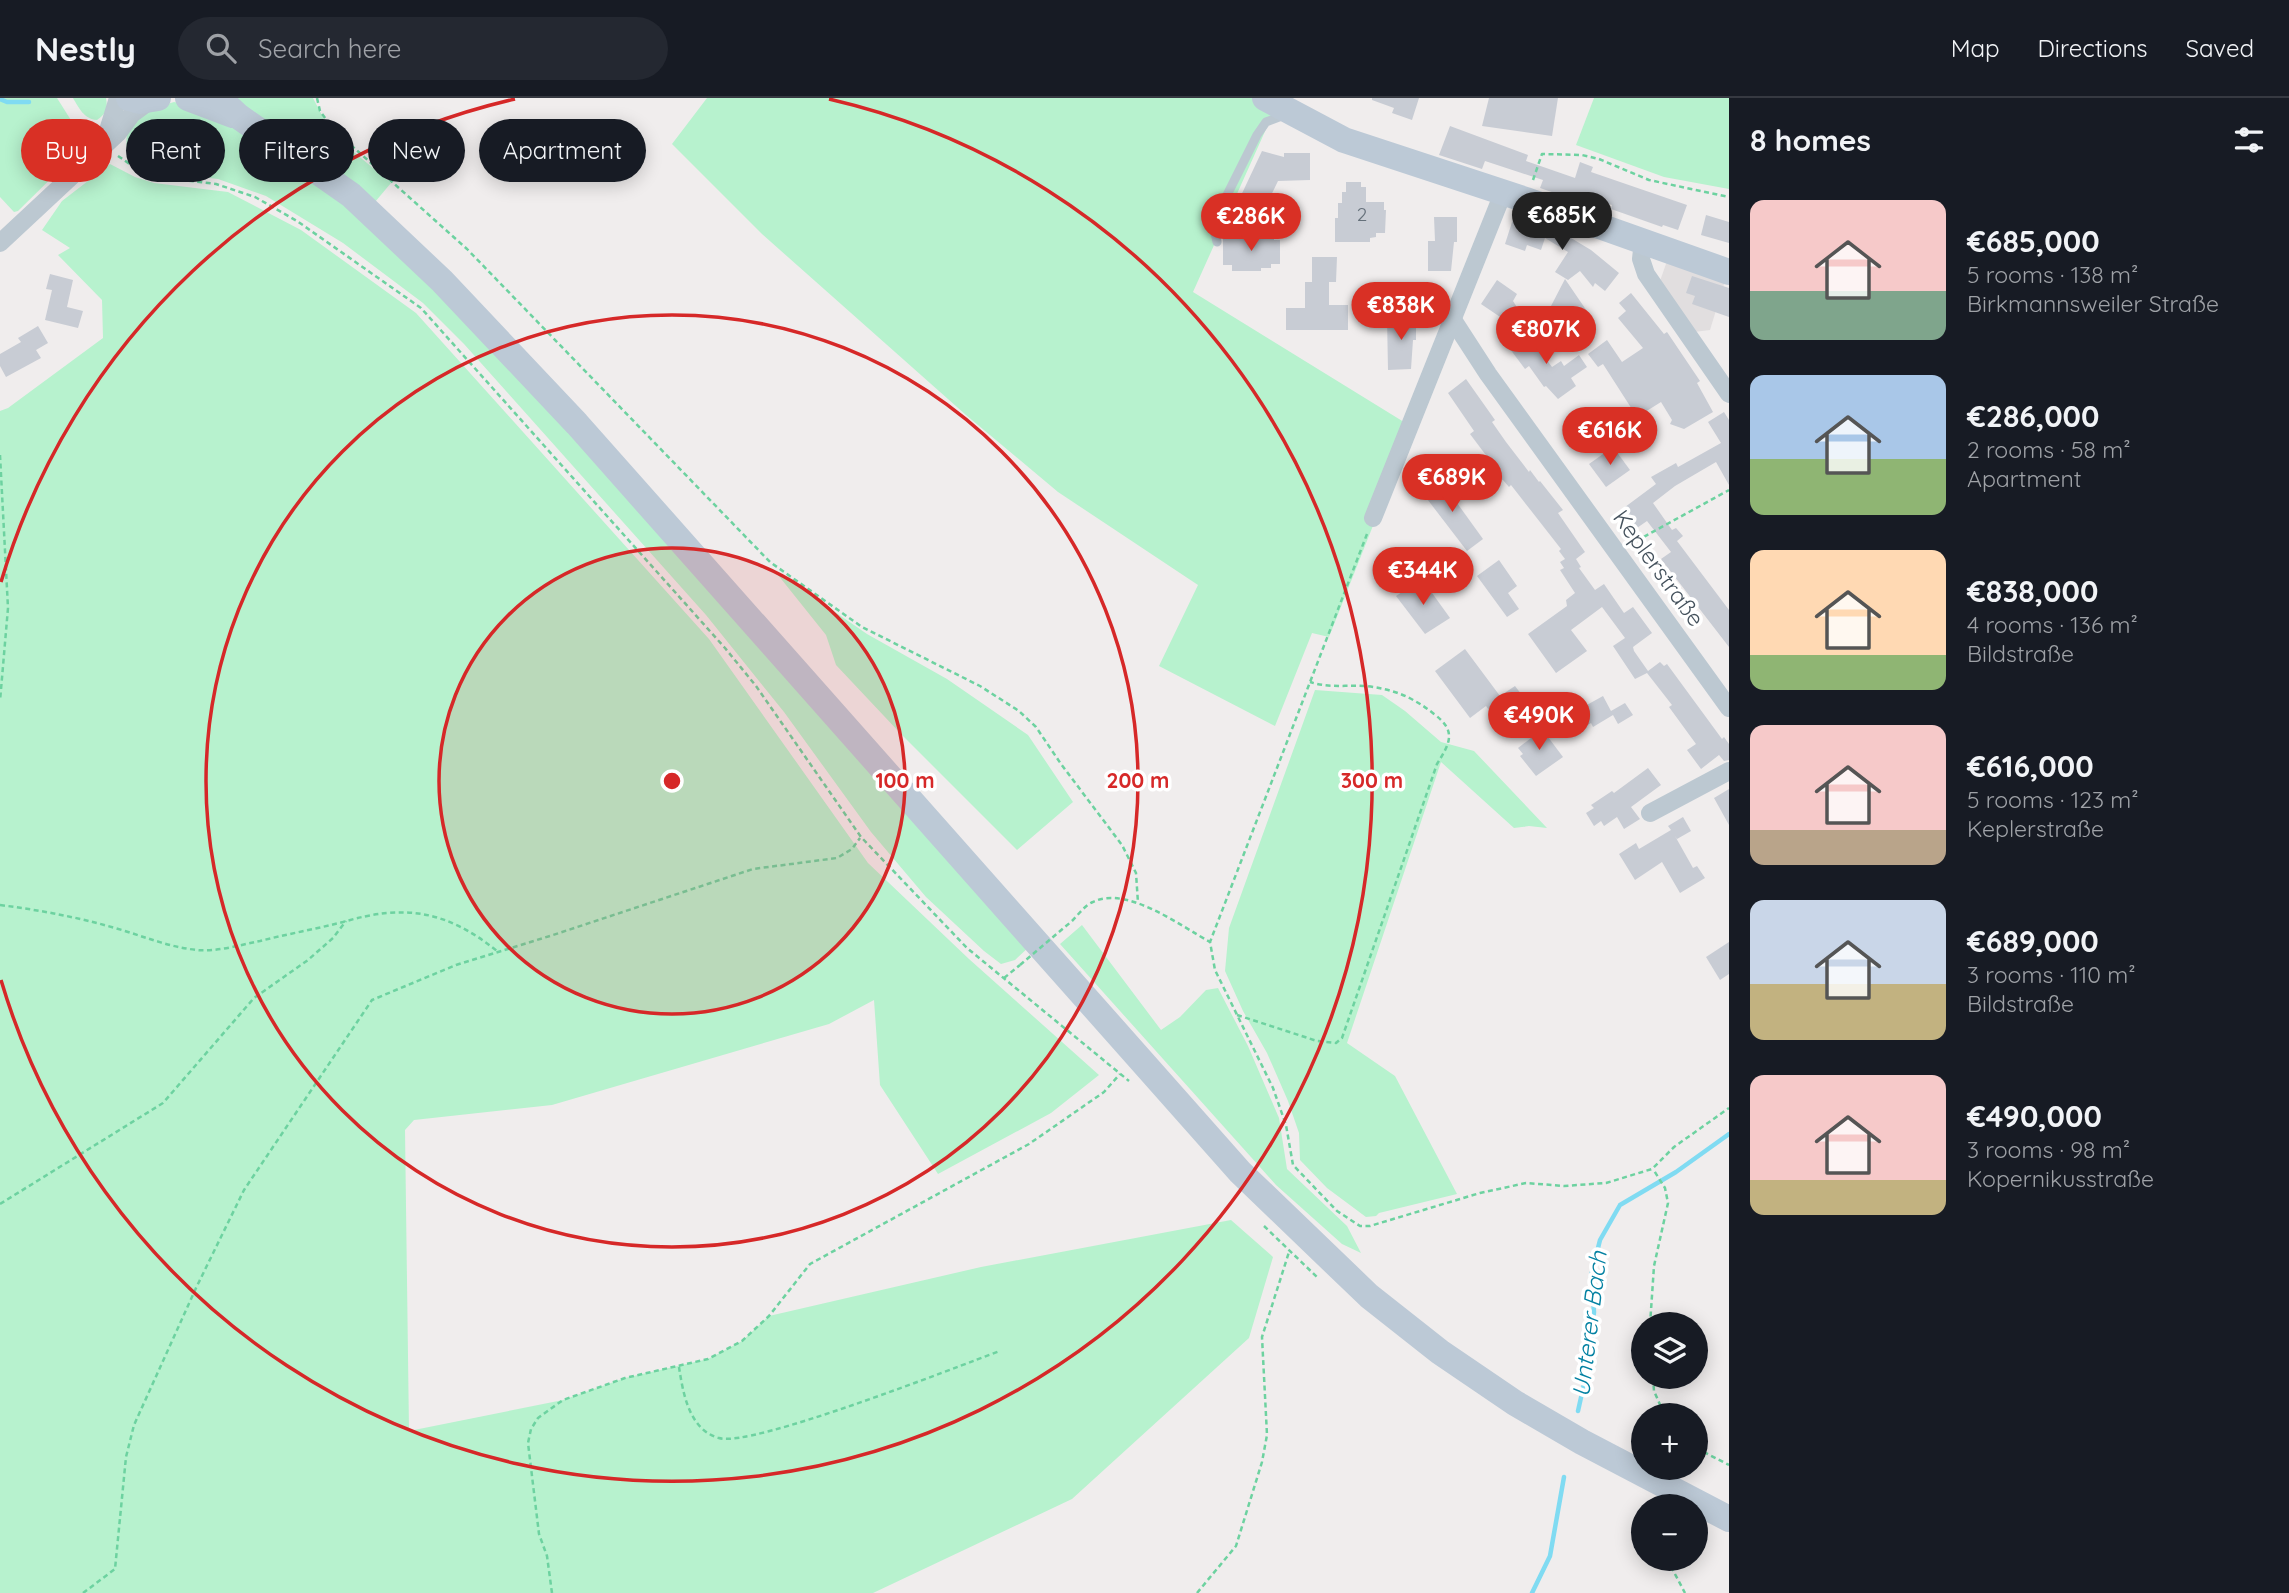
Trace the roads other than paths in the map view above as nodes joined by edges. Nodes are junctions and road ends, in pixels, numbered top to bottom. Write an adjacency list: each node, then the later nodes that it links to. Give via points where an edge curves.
1 (118, 98): 8 (street)
2 (188, 98): 7 (main road)
3 (219, 98): 7 (main road)
4 (1265, 98): 6 (main road)
5 (146, 99): 9 (street)
6 (1294, 106): 11 (main road, via 1344,140); 13 (lane, via 1266,122 1256,135 1213,223)
7 (238, 117): 22 (main road, via 351,195 442,281 586,434 1240,1172 1369,1296 1515,1403)
8 (112, 119)
9 (112, 139)
10 (64, 182): 14 (street)
11 (1514, 197): 12 (main road); 16 (street)
12 (1643, 241): 15 (main road); 17 (street, via 1641,259 1646,274)
13 (1217, 242)
14 (0, 243)
15 (1729, 272)
16 (1453, 320): 18 (street); 19 (street, Keplerstraße)
17 (1729, 394)
18 (1373, 518)
19 (1729, 708)
20 (1729, 771): 21 (street)
21 (1650, 813)
22 (1729, 1519)

